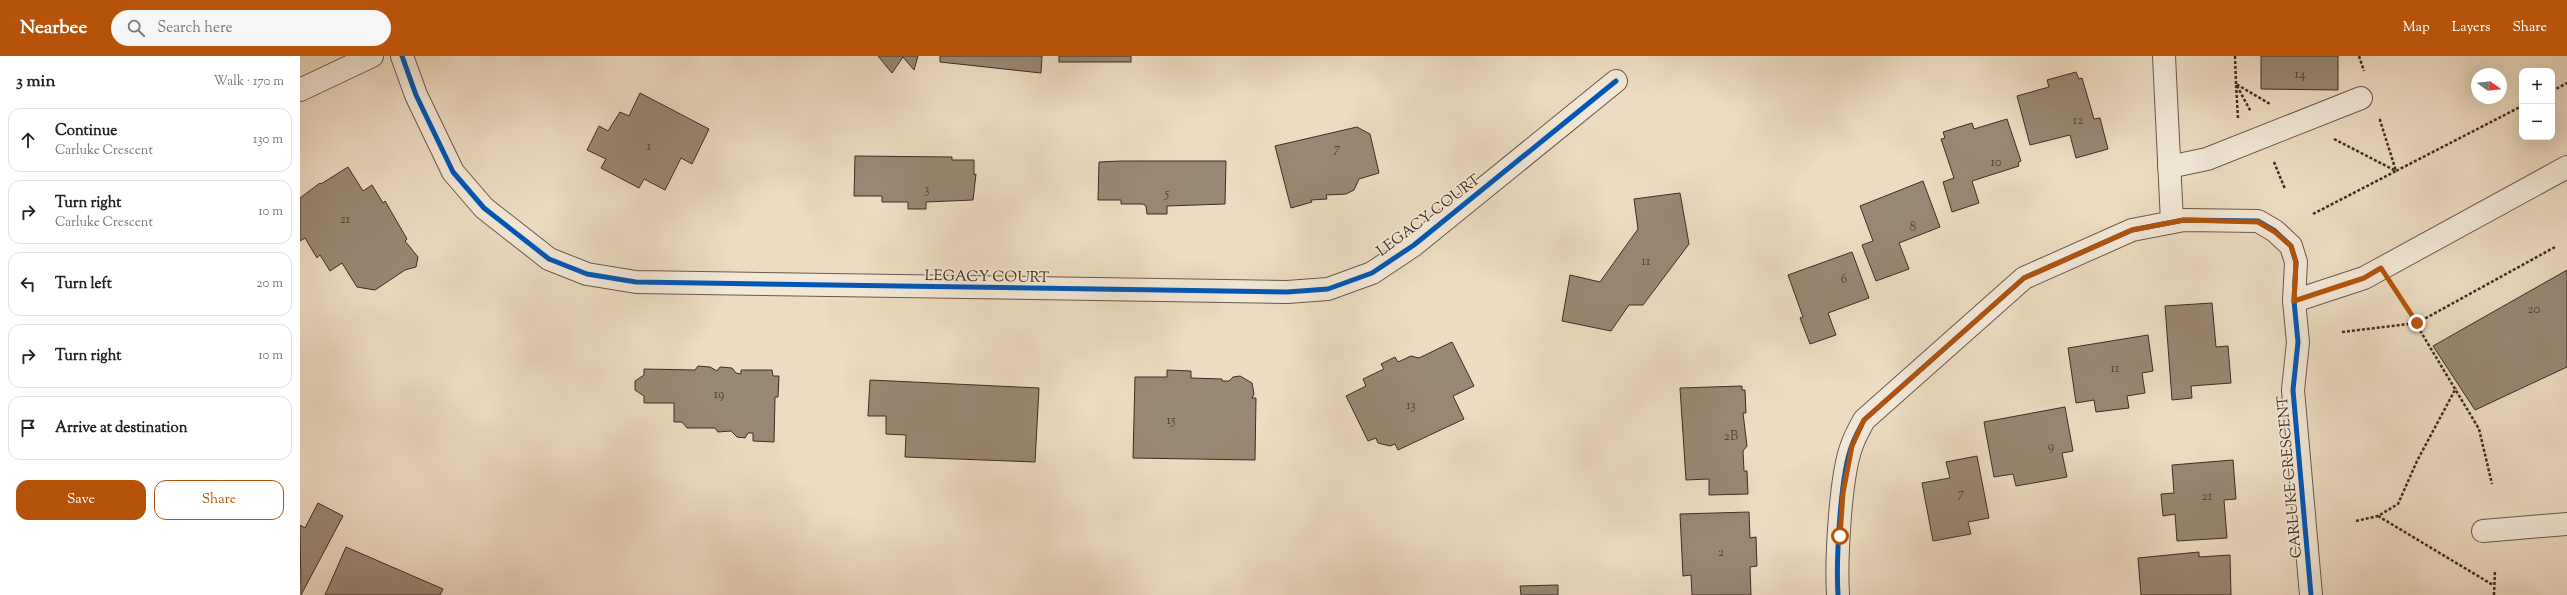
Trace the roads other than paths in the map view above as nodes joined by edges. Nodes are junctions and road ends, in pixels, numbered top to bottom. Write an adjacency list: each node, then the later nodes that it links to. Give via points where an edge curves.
1 (372, 56): 6 (street)
2 (402, 56): 4 (street, LEGACY COURT, via 416,95 453,172 484,208 549,259 587,274 636,282 1287,292 1328,289 1372,273 1414,245)
3 (2164, 56): 7 (street)
4 (1616, 81)
5 (2364, 87): 7 (street, via 2207,159)
6 (300, 90)
7 (2169, 167): 9 (street)
8 (2567, 167): 10 (street, via 2364,278)
9 (2172, 222): 10 (street, CARLUKE CRESCENT, via 2258,222 2275,232 2291,246 2296,262); 13 (street, CARLUKE CRESCENT, via 2132,230 2024,278 1864,420 1852,446 1843,493)
10 (2294, 301): 14 (street, CARLUKE CRESCENT, via 2298,342 2294,390)
11 (2567, 524): 12 (street)
12 (2483, 531)
13 (1838, 595)
14 (2311, 595)

